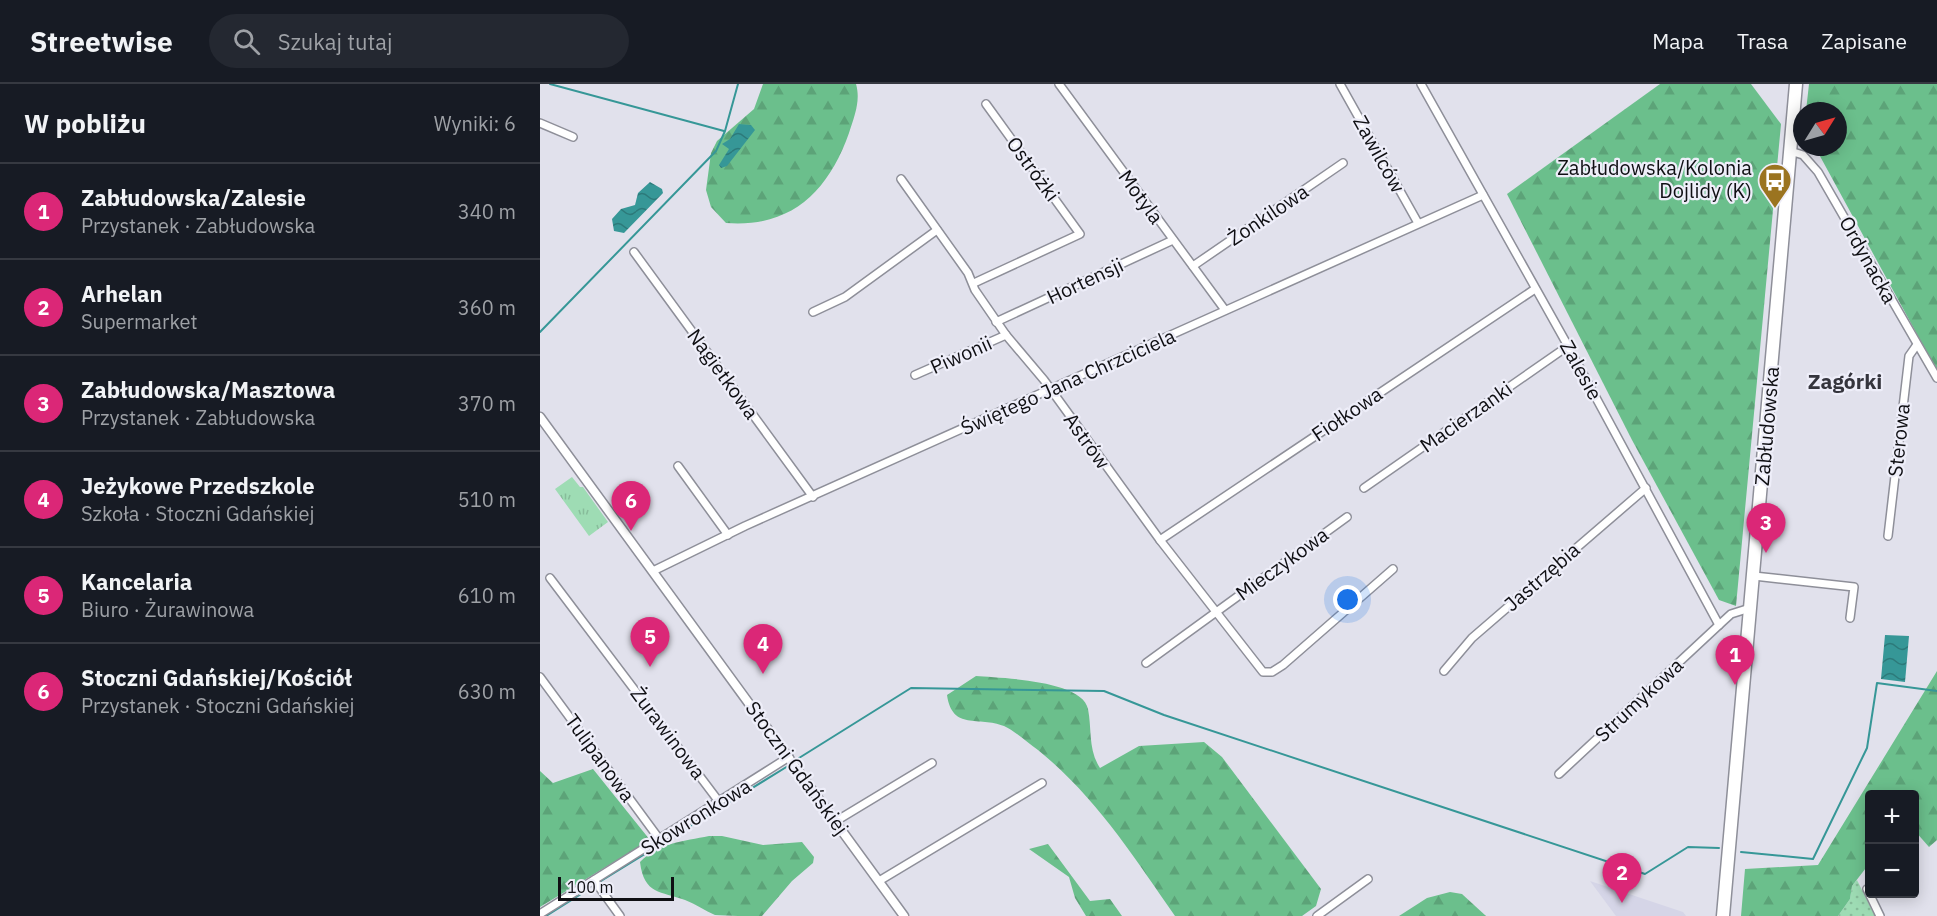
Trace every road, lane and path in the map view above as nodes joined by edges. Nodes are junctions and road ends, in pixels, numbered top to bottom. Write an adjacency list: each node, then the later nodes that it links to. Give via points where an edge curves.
1 (1059, 84): 14 (street, Motyla)
2 (1340, 84): 12 (street, Zawilców)
3 (1421, 84): 11 (street, Zalesie)
4 (1796, 84): 8 (highway, Zabłudowska)
5 (986, 104): 17 (street, Ostróżki, via 1080,234)
6 (540, 123): 7 (street)
7 (573, 137)
8 (1790, 151): 24 (street, Ordynacka, via 1803,155 1818,172); 39 (highway, Zabłudowska)
9 (1343, 164): 16 (street, Żonkilowa)
10 (900, 179): 13 (street, Astrów)
11 (1483, 195): 12 (street, Świętego Jana Chrzciciela); 18 (street, Zalesie)
12 (1418, 223): 19 (street, Świętego Jana Chrzciciela)
13 (937, 230): 17 (street, Astrów); 20 (street, via 845,297)
14 (1173, 240): 16 (street, Motyla); 21 (street, Hortensji)
15 (634, 252): 32 (street, Nagietkowa)
16 (1193, 266): 19 (street, Motyla)
17 (974, 283): 21 (street, Astrów)
18 (1535, 289): 23 (street, Zalesie); 36 (street, Fiołkowa)
19 (1225, 310): 27 (street, Świętego Jana Chrzciciela)
20 (813, 312)
21 (996, 322): 22 (street, Astrów)
22 (1006, 335): 25 (street, Piwonii); 27 (street, Astrów)
23 (1568, 346): 30 (street, Macierzanki); 31 (street, Zalesie)
24 (1917, 346): 26 (street, Ordynacka); 35 (street, Sterowa, via 1908,356)
25 (915, 375)
26 (1937, 378)
27 (1050, 390): 32 (street, Świętego Jana Chrzciciela); 36 (street, Astrów)
28 (540, 417): 38 (street, Stoczni Gdańskiej)
29 (678, 466): 34 (street)
30 (1364, 488)
31 (1646, 488): 44 (street, Zalesie); 46 (street, Jastrzębia, via 1472,638)
32 (813, 497): 34 (street, Świętego Jana Chrzciciela)
33 (1347, 517): 42 (street, Mieczykowa)
34 (728, 535): 38 (street, Świętego Jana Chrzciciela)
35 (1888, 536)
36 (1160, 540): 42 (street, Astrów)
37 (1393, 569): 42 (street, Astrów, via 1272,672 1263,672)
38 (654, 571): 48 (street, Stoczni Gdańskiej)
39 (1754, 576): 41 (highway, Zabłudowska); 43 (street, via 1854,587)
40 (550, 578): 52 (street, Żurawinowa)
41 (1750, 608): 44 (street, via 1731,614); 63 (highway, Zabłudowska)
42 (1217, 611): 45 (street, Mieczykowa)
43 (1850, 618)
44 (1719, 625): 50 (street, Strumykowa)
45 (1146, 663)
46 (1444, 671)
47 (540, 677): 54 (street, Tulipanowa)
48 (789, 757): 52 (street, Skowronkowa); 53 (street, Stoczni Gdańskiej)
49 (932, 763): 53 (street)
50 (1559, 774)
51 (1042, 783): 57 (street)
52 (720, 803): 54 (street, Skowronkowa)
53 (836, 821): 57 (street, Stoczni Gdańskiej)
54 (660, 840): 56 (street, Skowronkowa)
55 (1368, 879): 62 (street)
56 (594, 880): 59 (street, Skowronkowa); 60 (street)
57 (879, 881): 61 (street, Stoczni Gdańskiej)
58 (1871, 898): 64 (street)
59 (540, 914)
60 (620, 916)
61 (904, 916)
62 (1317, 916)
63 (1724, 916)
64 (1880, 916)

